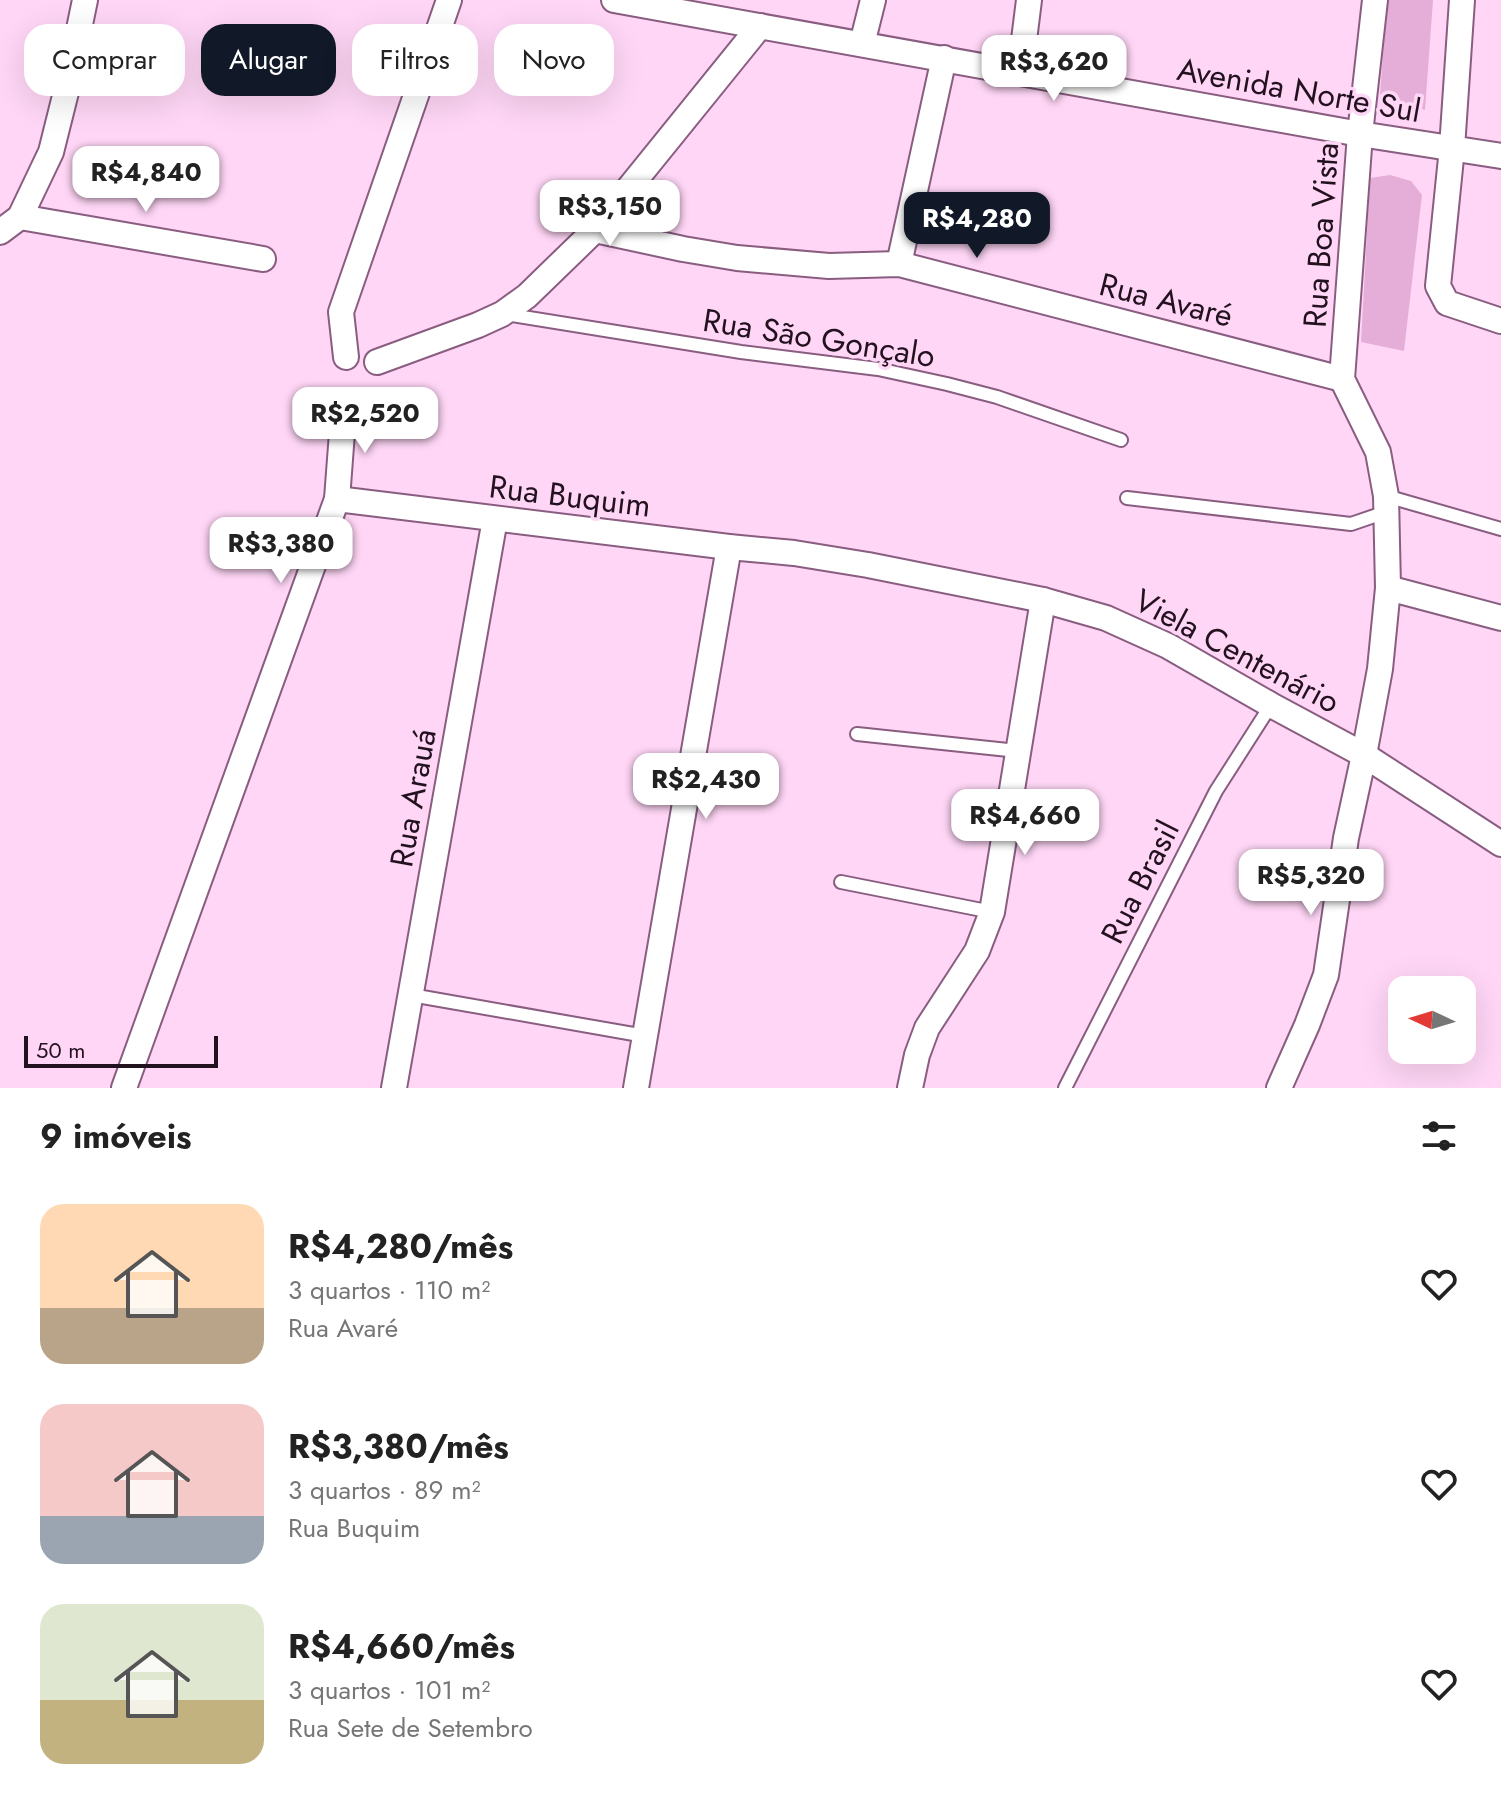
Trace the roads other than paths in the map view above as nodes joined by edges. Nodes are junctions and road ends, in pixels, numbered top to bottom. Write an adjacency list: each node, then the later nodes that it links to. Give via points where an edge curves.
1 (85, 0): 15 (street, via 51,152)
2 (449, 0): 22 (street, via 341,312)
3 (614, 0): 8 (street, Avenida Norte Sul)
4 (873, 0): 9 (street)
5 (1029, 0): 11 (street)
6 (1375, 0): 12 (street, Rua Boa Vista)
7 (1462, 0): 13 (street)
8 (760, 26): 9 (street, Avenida Norte Sul); 16 (street)
9 (862, 44): 10 (street, Avenida Norte Sul)
10 (944, 58): 11 (street, Avenida Norte Sul); 19 (street)
11 (1020, 72): 12 (street, Avenida Norte Sul)
12 (1360, 134): 13 (street, Avenida Norte Sul); 24 (street, Rua Boa Vista)
13 (1452, 148): 14 (street, Avenida Norte Sul); 21 (street, via 1438,286 1447,303)
14 (1501, 156)
15 (20, 217): 17 (street); 18 (street)
16 (595, 230): 19 (street, Rua Avaré, via 737,258 829,266); 20 (street)
17 (0, 232)
18 (263, 259)
19 (899, 264): 24 (street, Rua Avaré)
20 (502, 314): 23 (street); 26 (lane, Rua São Gonçalo, via 892,372 997,397)
21 (1501, 321)
22 (346, 357)
23 (377, 362)
24 (1342, 379): 29 (street, via 1378,452)
25 (344, 406): 28 (street)
26 (1121, 440)
27 (1127, 498): 29 (lane, via 1351,524)
28 (337, 499): 30 (street, Rua Buquim); 45 (street)
29 (1386, 504): 31 (lane); 33 (street)
30 (495, 519): 32 (street, Rua Buquim); 43 (street, Rua Arauá)
31 (1501, 529)
32 (729, 547): 34 (street, Viela Centenário, via 868,565); 44 (street)
33 (1388, 588): 35 (street); 39 (street)
34 (1043, 600): 36 (street, Viela Centenário, via 1106,618 1168,646); 38 (street)
35 (1501, 618)
36 (1271, 705): 39 (street, Viela Centenário); 49 (lane, Rua Brasil, via 1216,791)
37 (857, 734): 38 (lane)
38 (1018, 751): 42 (street)
39 (1364, 755): 40 (street, Viela Centenário); 50 (street, via 1326,975)
40 (1501, 844)
41 (841, 882): 42 (lane)
42 (992, 912): 48 (street, via 977,951 927,1028)
43 (411, 995): 44 (lane); 46 (street, Rua Arauá)
44 (645, 1036): 47 (street)
45 (124, 1088)
46 (394, 1088)
47 (636, 1088)
48 (910, 1088)
49 (1065, 1088)
50 (1279, 1088)

